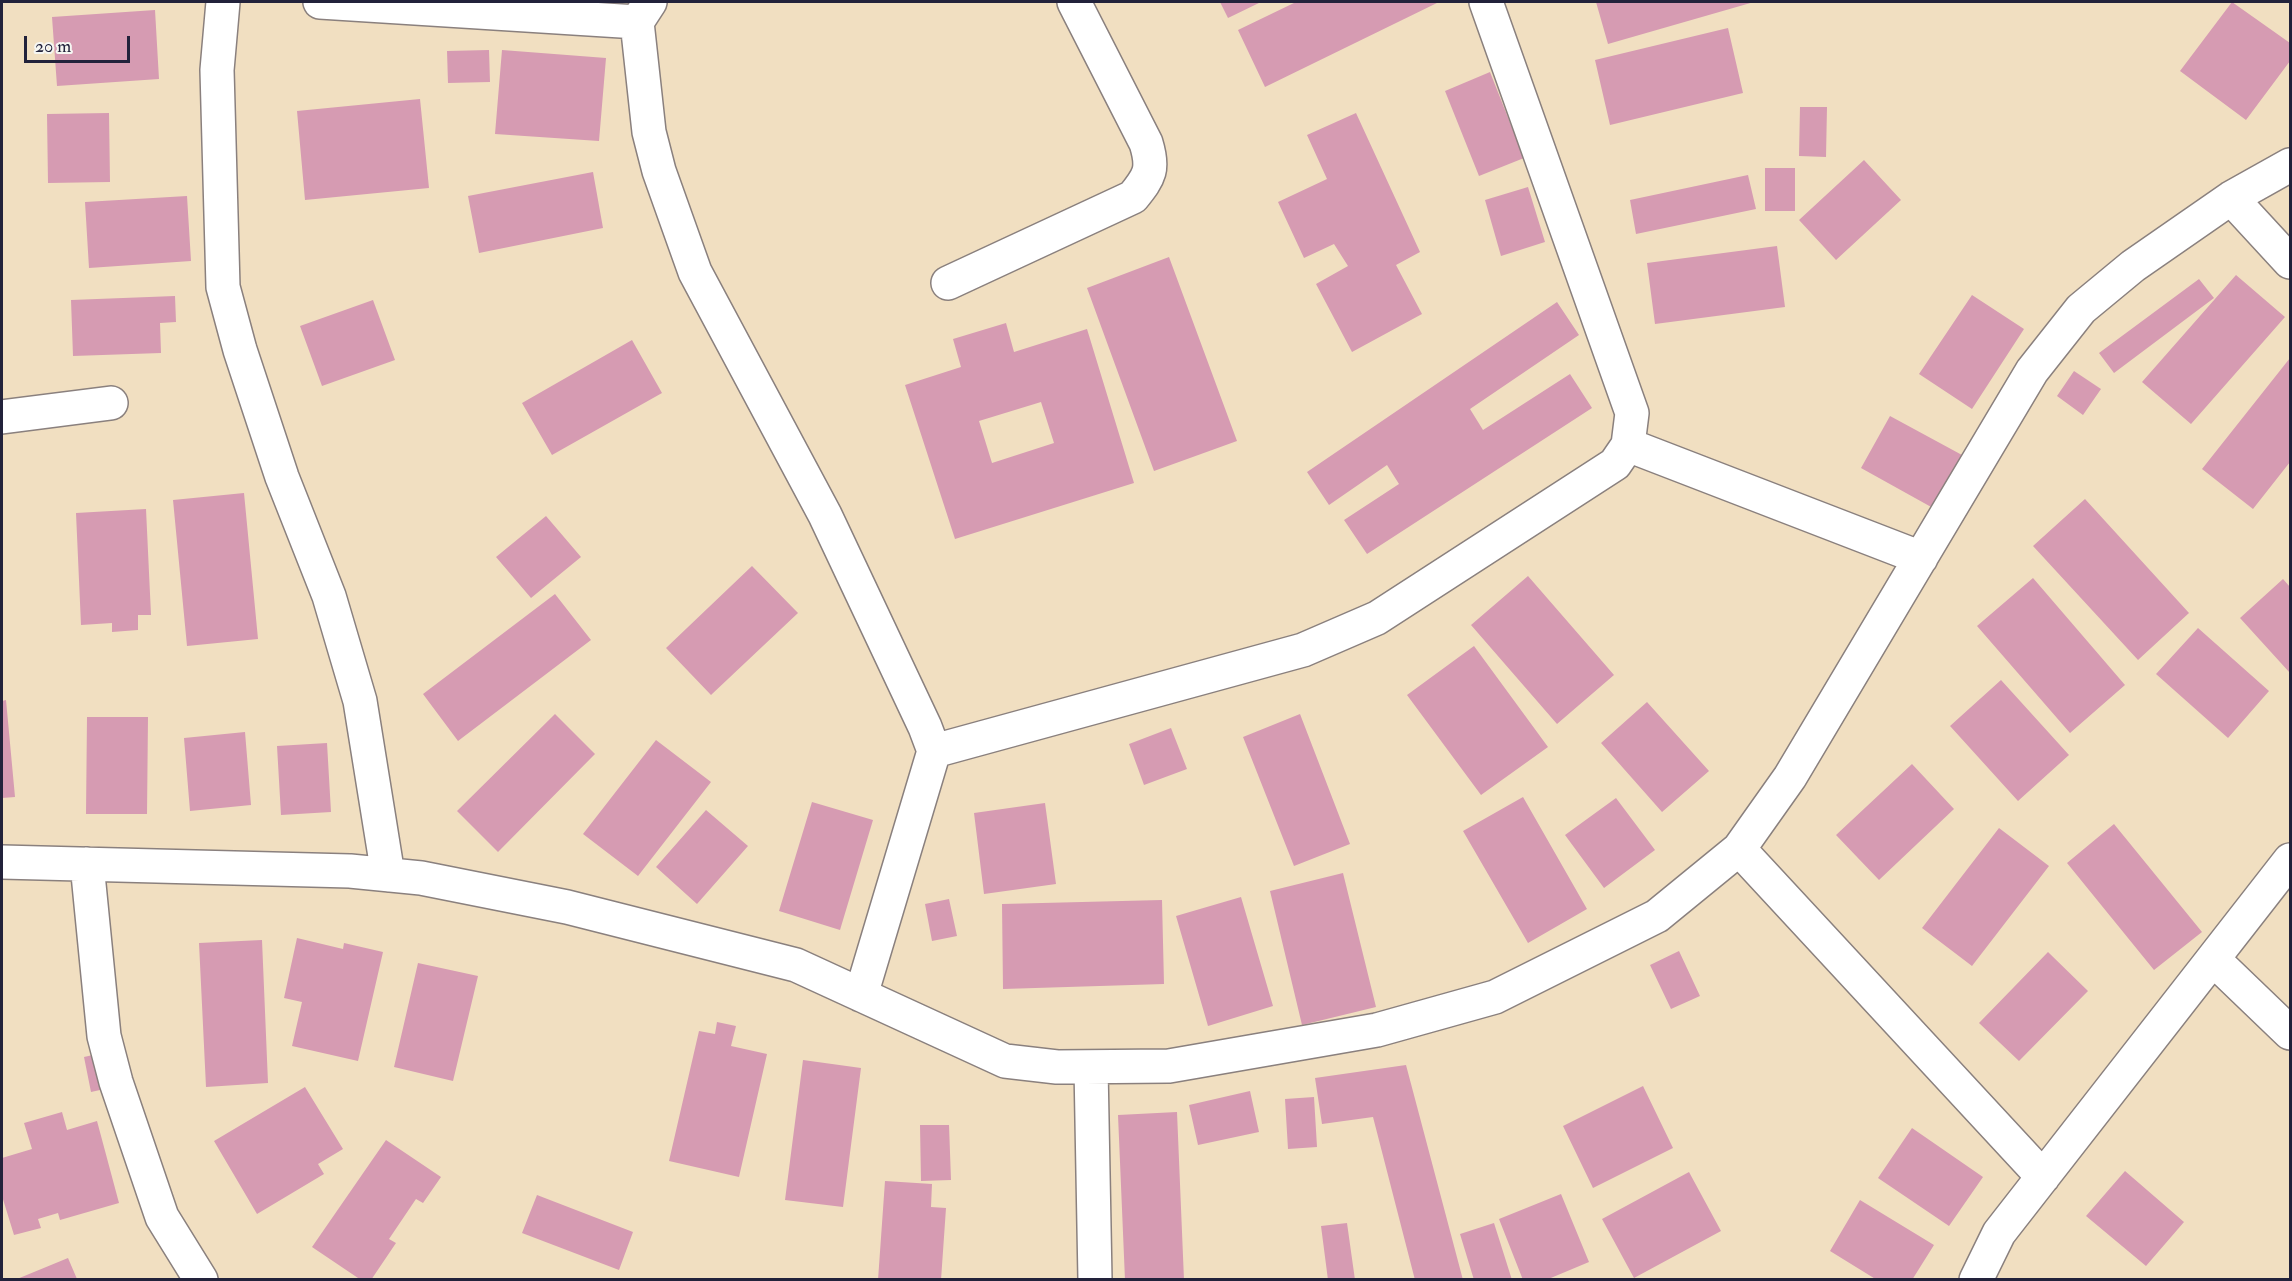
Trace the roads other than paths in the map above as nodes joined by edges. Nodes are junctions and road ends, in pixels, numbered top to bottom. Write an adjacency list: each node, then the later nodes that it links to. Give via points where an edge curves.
1 (223, 2): 19 (street, via 217,70 223,287 282,477 330,596 360,700)
2 (320, 2): 5 (street)
3 (1074, 2): 9 (street, via 1146,143 1151,169 1133,197)
4 (1486, 2): 12 (street, via 1632,413)
5 (644, 12): 14 (street, via 649,132 695,272 825,515)
6 (2290, 165): 7 (street)
7 (2231, 198): 8 (street); 13 (street, via 2133,266 2081,309 2032,371)
8 (2290, 261)
9 (948, 283)
10 (111, 403): 11 (street)
11 (2, 417)
12 (1628, 445): 13 (street); 14 (street, via 1615,464 1377,618 1303,650)
13 (1921, 558): 15 (street, via 1791,777)
14 (934, 751): 21 (street)
15 (1739, 849): 23 (street, via 1657,916 1495,997 1365,1032 1169,1066); 24 (street)
16 (2290, 860): 20 (street)
17 (2, 862): 18 (street)
18 (87, 864): 19 (street); 25 (street, via 104,1036 116,1082 162,1217)
19 (388, 874): 21 (street, via 567,907 785,962)
20 (2214, 960): 22 (street); 24 (street)
21 (861, 996): 23 (street, via 1005,1061)
22 (2290, 1033)
23 (1091, 1067): 26 (street)
24 (2043, 1177): 27 (street, via 1999,1233)
25 (201, 1280)
26 (1095, 1280)
27 (1976, 1280)

